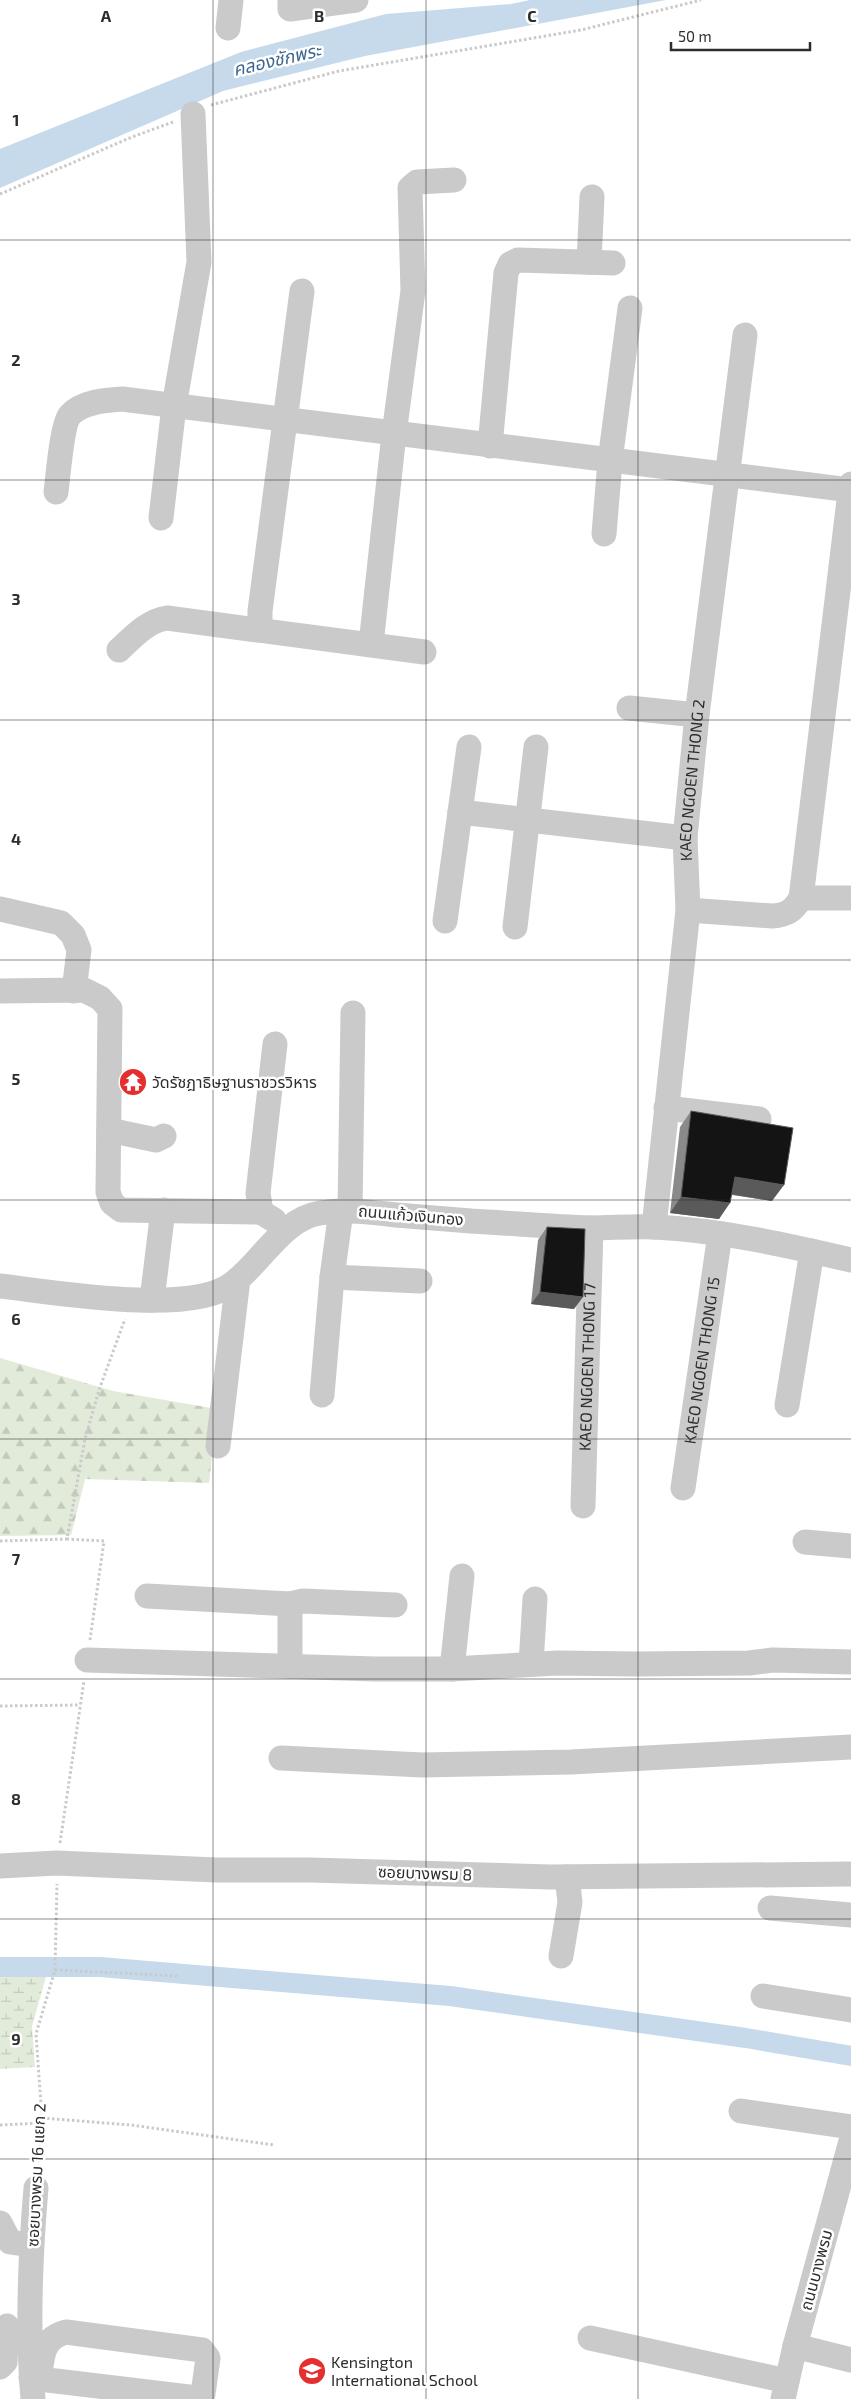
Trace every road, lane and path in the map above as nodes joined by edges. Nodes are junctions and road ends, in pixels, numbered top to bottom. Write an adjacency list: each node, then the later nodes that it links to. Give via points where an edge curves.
1 (231, 0): 5 (street)
2 (290, 0): 3 (street, via 290,9)
3 (356, 0)
4 (701, 0): 6 (path, via 581,30 339,71 225,101)
5 (228, 28)
6 (193, 114): 8 (path); 13 (street, via 199,262)
7 (454, 180): 15 (street, via 417,182 410,188 414,291)
8 (0, 194)
9 (592, 197): 16 (street, via 601,263 518,260 510,264 506,273)
10 (302, 291): 14 (street)
11 (630, 308): 17 (street)
12 (745, 335): 18 (street, KAEO NGOEN THONG 2)
13 (174, 406): 14 (street); 21 (street, via 122,399 77,408 68,416); 22 (street)
14 (287, 420): 15 (street); 24 (street)
15 (394, 434): 16 (street); 25 (street)
16 (490, 446): 17 (street)
17 (610, 461): 18 (street); 23 (street)
18 (727, 476): 20 (street); 29 (street, KAEO NGOEN THONG 2)
19 (851, 484): 20 (street)
20 (851, 490): 35 (street)
21 (56, 492)
22 (161, 518)
23 (604, 534)
24 (260, 630): 25 (street); 26 (street, via 158,619)
25 (371, 644): 27 (street)
26 (119, 650)
27 (424, 652)
28 (629, 708): 29 (street)
29 (697, 715): 34 (street, KAEO NGOEN THONG 2)
30 (469, 747): 32 (street)
31 (536, 747): 33 (street)
32 (460, 812): 33 (street); 39 (street)
33 (526, 820): 34 (street); 40 (street)
34 (685, 838): 38 (street, KAEO NGOEN THONG 2)
35 (801, 898): 36 (street); 38 (street, via 793,911 783,916)
36 (851, 898)
37 (0, 909): 42 (street, via 61,923 74,935 79,950)
38 (688, 910): 45 (street, KAEO NGOEN THONG 2)
39 (446, 921)
40 (515, 927)
41 (0, 991): 42 (street)
42 (74, 991): 47 (street, via 84,990 100,998 110,1009)
43 (353, 1013): 50 (street)
44 (274, 1044): 51 (street, via 258,1193)
45 (666, 1108): 46 (street); 53 (street, KAEO NGOEN THONG 2)
46 (759, 1119)
47 (109, 1130): 48 (street, via 156,1140); 49 (street, via 108,1192 112,1202 121,1210)
48 (164, 1136)
49 (162, 1210): 51 (street); 62 (street)
50 (346, 1211): 52 (street, ถนนแก้วเงินทอง, via 311,1215); 54 (street, ถนนแก้วเงินทอง); 58 (street)
51 (261, 1212): 52 (street)
52 (290, 1226): 59 (street, ถนนแก้วเงินทอง)
53 (654, 1227): 54 (street, ถนนแก้วเงินทอง); 55 (street, ถนนแก้วเงินทอง)
54 (591, 1228): 67 (street, KAEO NGOEN THONG 17)
55 (720, 1234): 56 (street, ถนนแก้วเงินทอง); 66 (street, KAEO NGOEN THONG 15)
56 (812, 1251): 57 (street, ถนนแก้วเงินทอง); 64 (street)
57 (851, 1260)
58 (332, 1277): 60 (street); 63 (street)
59 (238, 1279): 62 (street, ถนนแก้วเงินทอง, via 231,1286 209,1294 175,1300); 65 (street)
60 (420, 1282)
61 (0, 1286): 62 (street, ถนนแก้วเงินทอง)
62 (142, 1300): 68 (path, via 92,1414 80,1461)
63 (322, 1395)
64 (787, 1405)
65 (218, 1446)
66 (684, 1488)
67 (583, 1506)
68 (67, 1539): 69 (path); 77 (path, ซอยบางพรม 16 แยก 2, via 104,1541)
69 (0, 1541)
70 (805, 1542): 71 (street)
71 (851, 1546)
72 (462, 1576): 81 (street)
73 (147, 1596): 75 (street)
74 (535, 1599): 79 (street)
75 (290, 1604): 76 (street, via 303,1601); 80 (street)
76 (395, 1605)
77 (87, 1660): 80 (street); 82 (path, ซอยบางพรม 16 แยก 2)
78 (851, 1662): 79 (street)
79 (531, 1664): 81 (street)
80 (290, 1666): 81 (street)
81 (452, 1669)
82 (80, 1705): 83 (path); 86 (path, ซอยบางพรม 16 แยก 2)
83 (0, 1706)
84 (851, 1747): 85 (street, via 570,1762 452,1764)
85 (281, 1758)
86 (57, 1863): 87 (street, ซอยบางพรม 8); 89 (street, ซอยบางพรม 8, via 216,1870); 93 (path, ซอยบางพรม 16 แยก 2)
87 (0, 1866)
88 (851, 1874): 89 (street, ซอยบางพรม 8)
89 (567, 1877): 92 (street, via 570,1902)
90 (770, 1908): 91 (street)
91 (851, 1915)
92 (561, 1956)
93 (55, 1969): 94 (path); 98 (path, ซอยบางพรม 16 แยก 2, via 36,2034)
94 (180, 1976)
95 (763, 1996): 96 (street)
96 (851, 2010)
97 (741, 2111): 101 (street)
98 (42, 2118): 99 (path, ซอยบางพรม 16 แยก 2); 103 (path, via 132,2125)
99 (42, 2123): 100 (path); 105 (path, ซอยบางพรม 16 แยก 2)
100 (0, 2125)
101 (851, 2126)
102 (851, 2141): 104 (street, ถนนบางพรม)
103 (274, 2145)
104 (844, 2187): 110 (street, ถนนบางพรม)
105 (36, 2188): 107 (street, ซอยบางพรม 16 แยก 2)
106 (0, 2223): 107 (street, via 10,2242)
107 (31, 2245): 108 (street, ซอยบางพรม 16 แยก 2)
108 (12, 2326): 112 (street, via 5,2362); 113 (street, ซอยบางพรม 16 แยก 2)
109 (590, 2338): 114 (street)
110 (795, 2346): 111 (street); 114 (street, ถนนบางพรม)
111 (851, 2360)
112 (0, 2367)
113 (34, 2385): 113 (street, via 46,2344 55,2335 66,2332 202,2350 208,2358 206,2387 197,2398)
114 (785, 2390)

